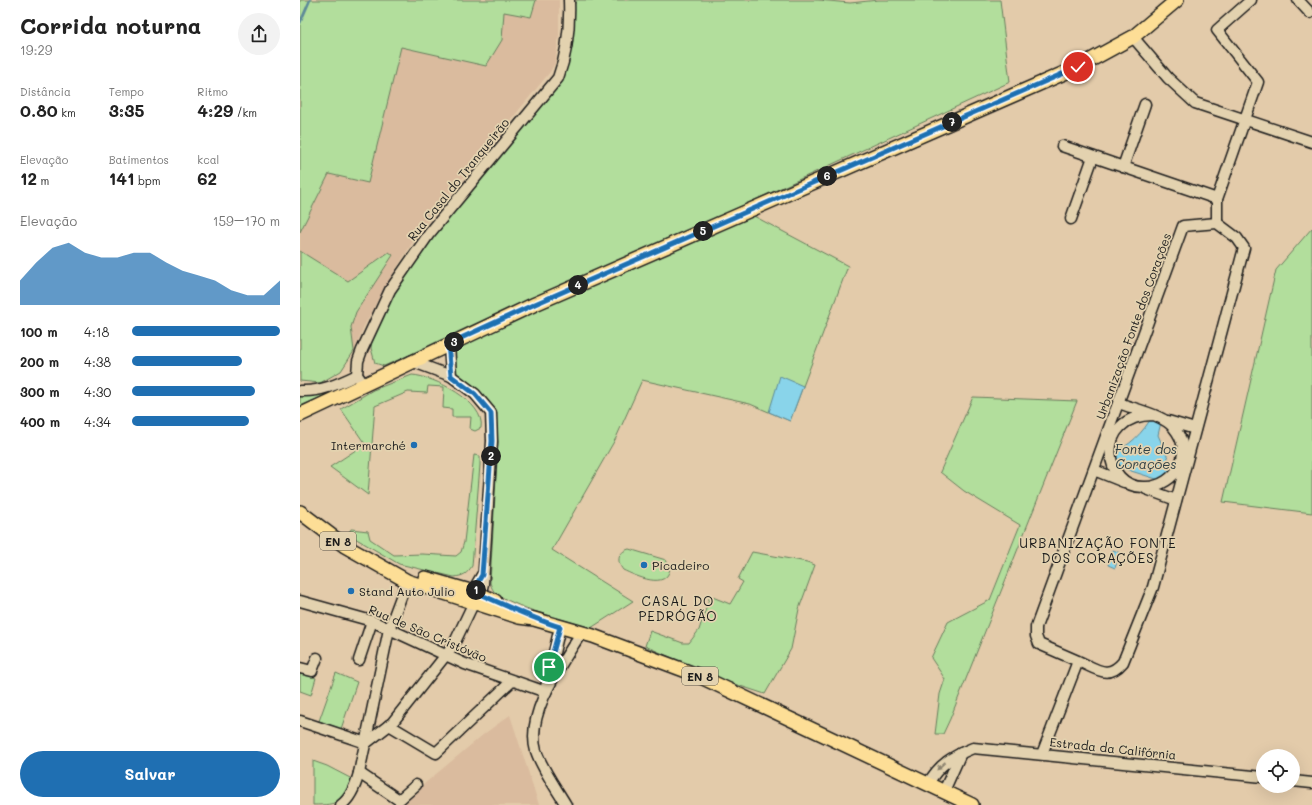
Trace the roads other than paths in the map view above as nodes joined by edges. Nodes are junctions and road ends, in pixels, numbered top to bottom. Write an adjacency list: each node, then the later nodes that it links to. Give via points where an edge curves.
1 (569, 0): 19 (street, Rua Casal do Tranqueirão, via 567,40 558,78 429,234 390,290 358,361)
2 (1177, 0): 6 (main road)
3 (1251, 0): 8 (street, via 1217,30 1258,82)
4 (1298, 0): 5 (street)
5 (1310, 13)
6 (1133, 37): 8 (street, via 1187,98 1194,103); 16 (main road, via 1078,67)
7 (1145, 104): 12 (street)
8 (1244, 120): 9 (street); 13 (street)
9 (1312, 142)
10 (1062, 146): 11 (street)
11 (1093, 157): 12 (street); 14 (street)
12 (1123, 167): 13 (street)
13 (1217, 199): 15 (street)
14 (1071, 219)
15 (1217, 223): 21 (street, Urbanização Fonte dos Corações, via 1183,226); 25 (street, Urbanização Fonte dos Corações, via 1237,238 1244,248)
16 (448, 344): 17 (main road); 18 (street)
17 (411, 362): 18 (street); 19 (main road)
18 (451, 376): 34 (street, via 475,394 491,413 492,441 482,575 475,587)
19 (361, 380): 20 (street, via 319,390); 22 (main road)
20 (300, 391)
21 (1119, 403): 23 (street); 26 (street, Urbanização Fonte dos Corações)
22 (300, 415)
23 (1153, 415): 24 (street); 26 (street, via 1140,415 1128,420)
24 (1164, 420): 25 (street); 27 (street, via 1174,428 1180,439)
25 (1195, 429): 27 (street, Urbanização Fonte dos Corações)
26 (1109, 438): 28 (street, Urbanização Fonte dos Corações); 29 (street, via 1112,465 1122,478)
27 (1183, 464): 30 (street, via 1166,482); 31 (street, Urbanização Fonte dos Corações)
28 (1094, 470): 29 (street); 43 (street, Urbanização Fonte dos Corações, via 1036,627 1039,644)
29 (1131, 484): 30 (street)
30 (1142, 488): 31 (street)
31 (1176, 500): 43 (street, Urbanização Fonte dos Corações, via 1153,587 1123,662 1115,671 1107,673)
32 (300, 512): 33 (main road, EN 8, via 346,546)
33 (403, 578): 34 (main road, EN 8, via 410,575 434,580); 38 (street)
34 (475, 597): 37 (main road, EN 8); 40 (street, via 453,646)
35 (300, 601): 36 (street, Rua de São Cristóvão)
36 (372, 621): 38 (street, Rua de São Cristóvão); 42 (street)
37 (560, 627): 39 (main road, EN 8); 46 (street, via 549,667)
38 (389, 629): 40 (street, Rua de São Cristóvão); 49 (street)
39 (581, 633): 46 (street); 56 (main road, EN 8, via 697,675)
40 (444, 655): 45 (street, Rua de São Cristóvão); 48 (street)
41 (317, 658): 44 (street, via 312,671)
42 (359, 660)
43 (1078, 661): 51 (street)
44 (300, 668)
45 (512, 681): 46 (street, Rua de São Cristóvão); 48 (street, via 436,752)
46 (546, 692): 60 (street, via 535,720 536,750)
47 (300, 721): 49 (street)
48 (389, 725): 49 (street)
49 (366, 743): 52 (street)
50 (960, 753): 51 (street, Estrada da Califórnia, via 973,748); 56 (street, Estrada da Califórnia, one-way to 56, via 945,761); 58 (street)
51 (1042, 754): 53 (street, Estrada da Califórnia)
52 (359, 773): 57 (street, via 399,800); 59 (street)
53 (1256, 777)
54 (1300, 782): 55 (street)
55 (1312, 783)
56 (928, 784): 58 (main road, EN 8)
57 (416, 785)
58 (944, 791): 61 (main road, EN 8)
59 (342, 805)
60 (566, 805)
61 (972, 805)

